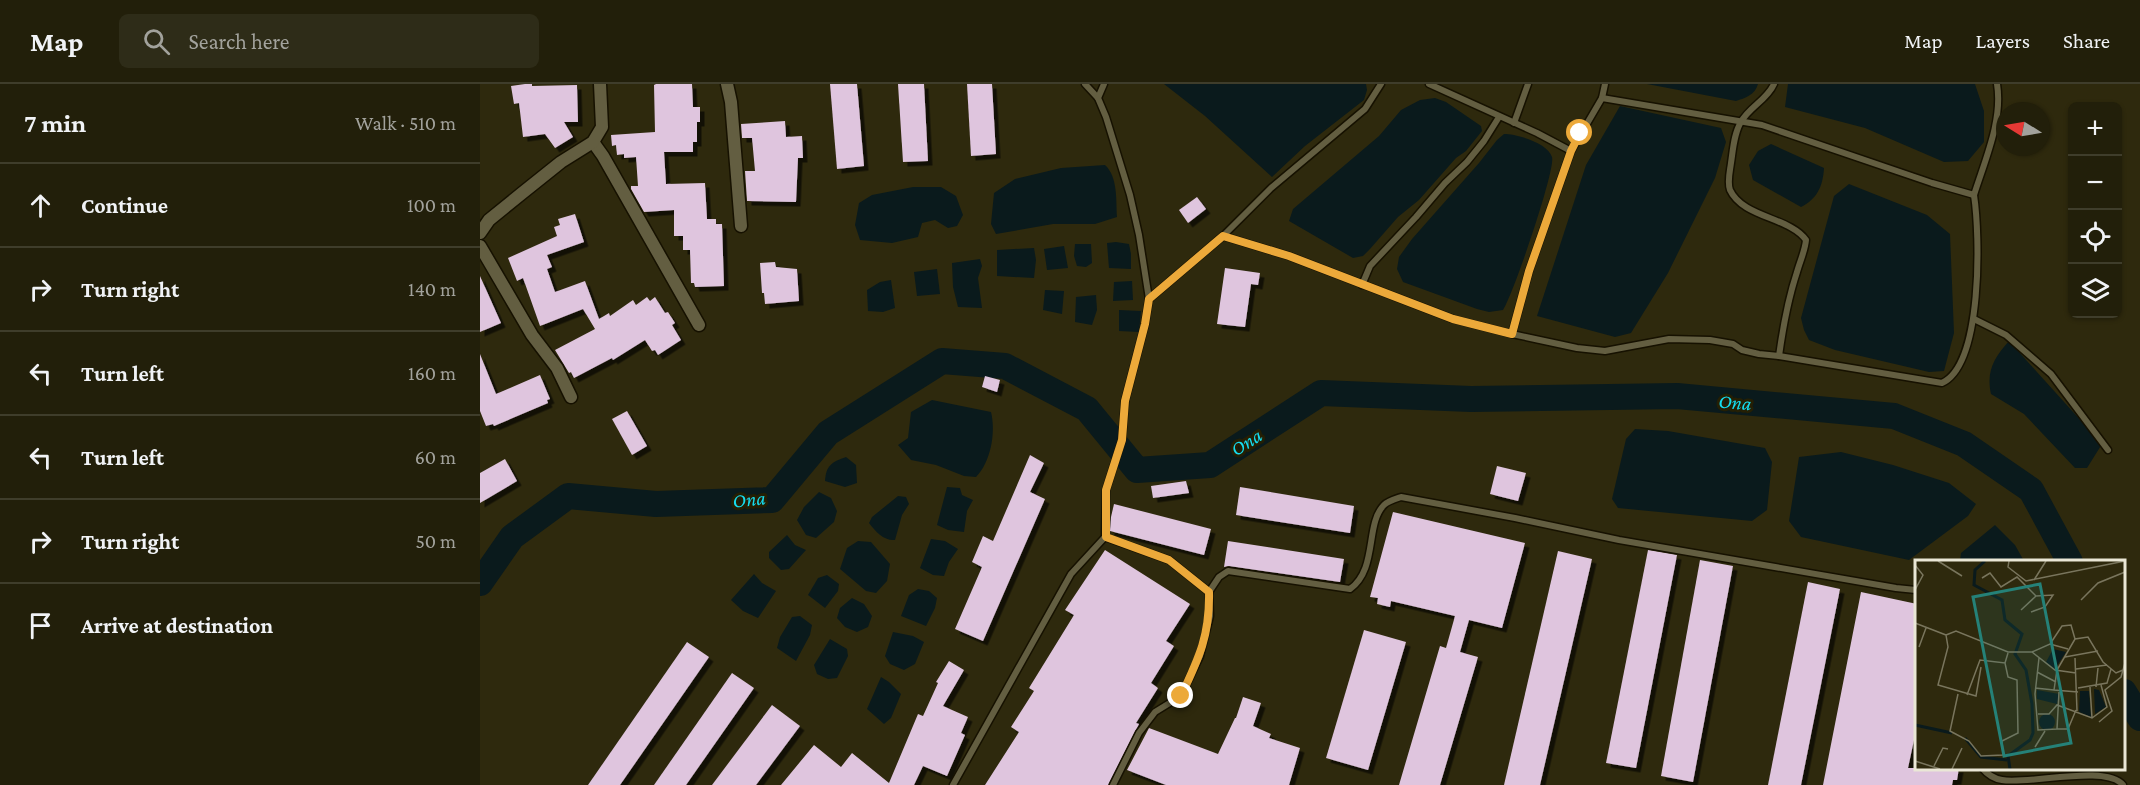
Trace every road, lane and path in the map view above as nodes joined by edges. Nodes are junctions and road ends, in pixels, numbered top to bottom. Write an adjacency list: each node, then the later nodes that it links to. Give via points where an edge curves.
1 (600, 84): 16 (street, via 602,127)
2 (727, 84): 19 (street)
3 (1085, 84): 11 (lane)
4 (1104, 84): 11 (lane)
5 (1381, 84): 21 (lane, via 1365,110 1271,188)
6 (1429, 84): 13 (lane)
7 (1528, 84): 15 (lane)
8 (1605, 84): 12 (lane)
9 (1774, 84): 14 (lane)
10 (1997, 84): 18 (lane, via 2000,98 1996,123)
11 (1098, 98): 24 (lane, via 1130,195)
12 (1602, 98): 14 (lane); 17 (lane)
13 (1499, 117): 15 (lane); 23 (lane, via 1467,162 1370,266)
14 (1741, 122): 18 (lane, via 1762,125); 28 (lane, via 1734,146 1730,190 1741,203 1801,232 1806,240 1782,329)
15 (1514, 123): 17 (lane)
16 (593, 142): 20 (street, via 561,162 489,220); 26 (street)
17 (1571, 151): 27 (lane, via 1529,271)
18 (1974, 195): 25 (lane, via 1978,265)
19 (741, 226)
20 (480, 234)
21 (1223, 236): 23 (lane, via 1289,256); 24 (lane)
22 (480, 246): 29 (street)
23 (1362, 285): 27 (lane, via 1453,319)
24 (1149, 299): 31 (lane, via 1125,401 1122,440 1106,490)
25 (1974, 319): 28 (lane, via 1959,367 1951,379 1942,383); 30 (lane, via 2007,334 2051,374)
26 (699, 325)
27 (1512, 334): 28 (lane, via 1605,351 1669,339 1710,340)
28 (1779, 356)
29 (571, 397)
30 (2108, 450)
31 (1106, 537): 33 (lane, via 1169,560); 35 (lane, via 1071,574)
32 (1915, 590): 33 (lane, via 1619,540 1401,497 1384,504 1376,518 1366,565 1350,589 1228,571)
33 (1209, 592): 36 (lane, via 1210,616 1200,656 1181,696 1155,712 1139,733)
34 (1985, 770): 37 (lane, via 2003,781 2110,777)
35 (953, 785)
36 (1113, 785)
37 (2124, 785)

